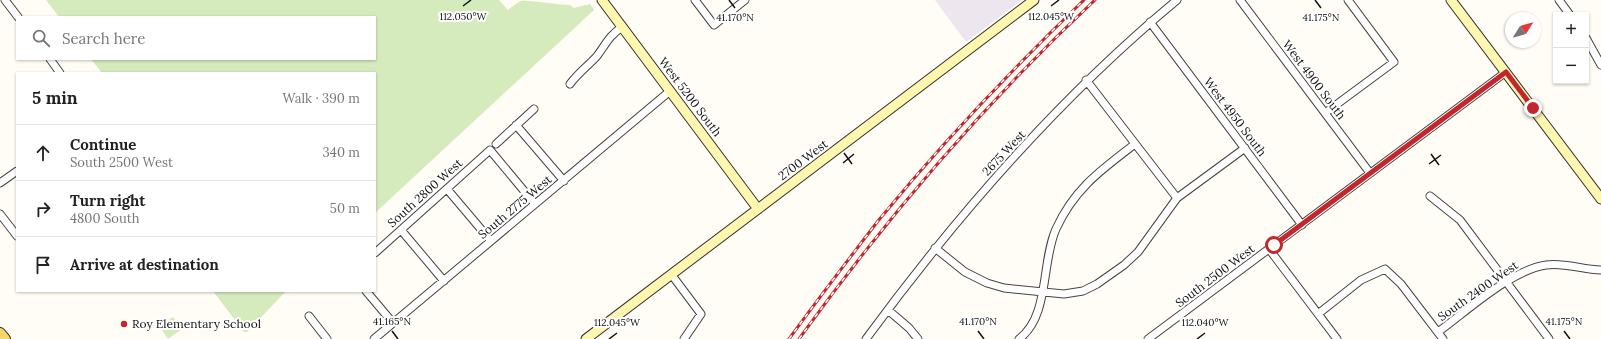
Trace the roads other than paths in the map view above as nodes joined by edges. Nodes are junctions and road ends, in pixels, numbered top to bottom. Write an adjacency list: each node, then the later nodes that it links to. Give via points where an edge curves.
1 (5, 0): 12 (street)
2 (602, 0): 14 (street, West 5200 South)
3 (695, 0): 4 (street, via 714,25)
4 (745, 0)
5 (1034, 0): 38 (street, 2700 West)
6 (1177, 0): 13 (street, 2675 West)
7 (1240, 0): 24 (street, West 4900 South)
8 (1348, 0): 24 (street, via 1394,62)
9 (1451, 0): 19 (street)
10 (1559, 0): 11 (street)
11 (1568, 12)
12 (17, 16)
13 (1150, 22): 20 (street, 2675 West); 28 (street, West 4950 South)
14 (622, 27): 21 (street, via 611,34 596,57); 22 (street, West 5200 South)
15 (1589, 43): 17 (street)
16 (51, 60): 18 (street)
17 (1601, 65)
18 (59, 72)
19 (1506, 72): 30 (street, South 2500 West); 34 (street)
20 (1086, 80): 27 (street); 44 (street, 2675 West, via 961,215)
21 (570, 84)
22 (670, 91): 31 (street, South 2775 West); 38 (street, West 5200 South)
23 (534, 108): 25 (street)
24 (1325, 114): 30 (street, West 4900 South)
25 (516, 125): 26 (street); 31 (street)
26 (496, 144)
27 (1135, 144): 36 (street); 52 (street, via 1092,177 1065,212 1048,247)
28 (1245, 148): 36 (street); 40 (street, West 4950 South)
29 (16, 171): 32 (street)
30 (1370, 173): 40 (street, South 2500 West)
31 (564, 181): 37 (street, South 2775 West)
32 (0, 183)
33 (447, 189): 37 (street, South 2800 West, via 490,150); 41 (street, South 2800 West); 43 (street)
34 (1599, 193)
35 (1430, 196): 50 (street, via 1460,220)
36 (1177, 198): 52 (street, via 1138,252 1124,265 1083,291)
37 (536, 204): 43 (street, South 2775 West)
38 (758, 208): 48 (street, 2700 West)
39 (0, 214): 42 (street)
40 (1302, 225): 45 (street, South 2500 West)
41 (401, 230): 46 (street, South 2800 West); 49 (street)
42 (16, 235)
43 (491, 241): 49 (street, South 2775 West)
44 (935, 248): 52 (street, via 965,272 987,283); 53 (street, 2675 West)
45 (1269, 249): 54 (street); 67 (street, South 2500 West)
46 (376, 252)
47 (1601, 270): 50 (street, South 2400 West, via 1558,264 1547,265 1520,273)
48 (671, 274): 62 (street, 2700 West); 63 (street, via 701,314)
49 (444, 281): 56 (street, South 2775 West)
50 (1506, 282): 57 (street, South 2400 West); 70 (street)
51 (367, 292): 56 (street)
52 (1042, 293): 66 (street, via 1037,317)
53 (888, 310): 64 (street, 2675 West); 65 (street)
54 (1318, 314): 57 (street, via 1361,280 1385,269 1401,284); 68 (street)
55 (309, 316): 60 (street)
56 (393, 323): 61 (street, South 2775 West)
57 (1438, 332): 69 (street)
58 (0, 333): 59 (main road)
59 (5, 339)
60 (327, 339)
61 (374, 339)
62 (586, 339)
63 (684, 339)
64 (866, 339)
65 (918, 339)
66 (1020, 339)
67 (1148, 339)
68 (1337, 339)
69 (1443, 339)
70 (1550, 339)

